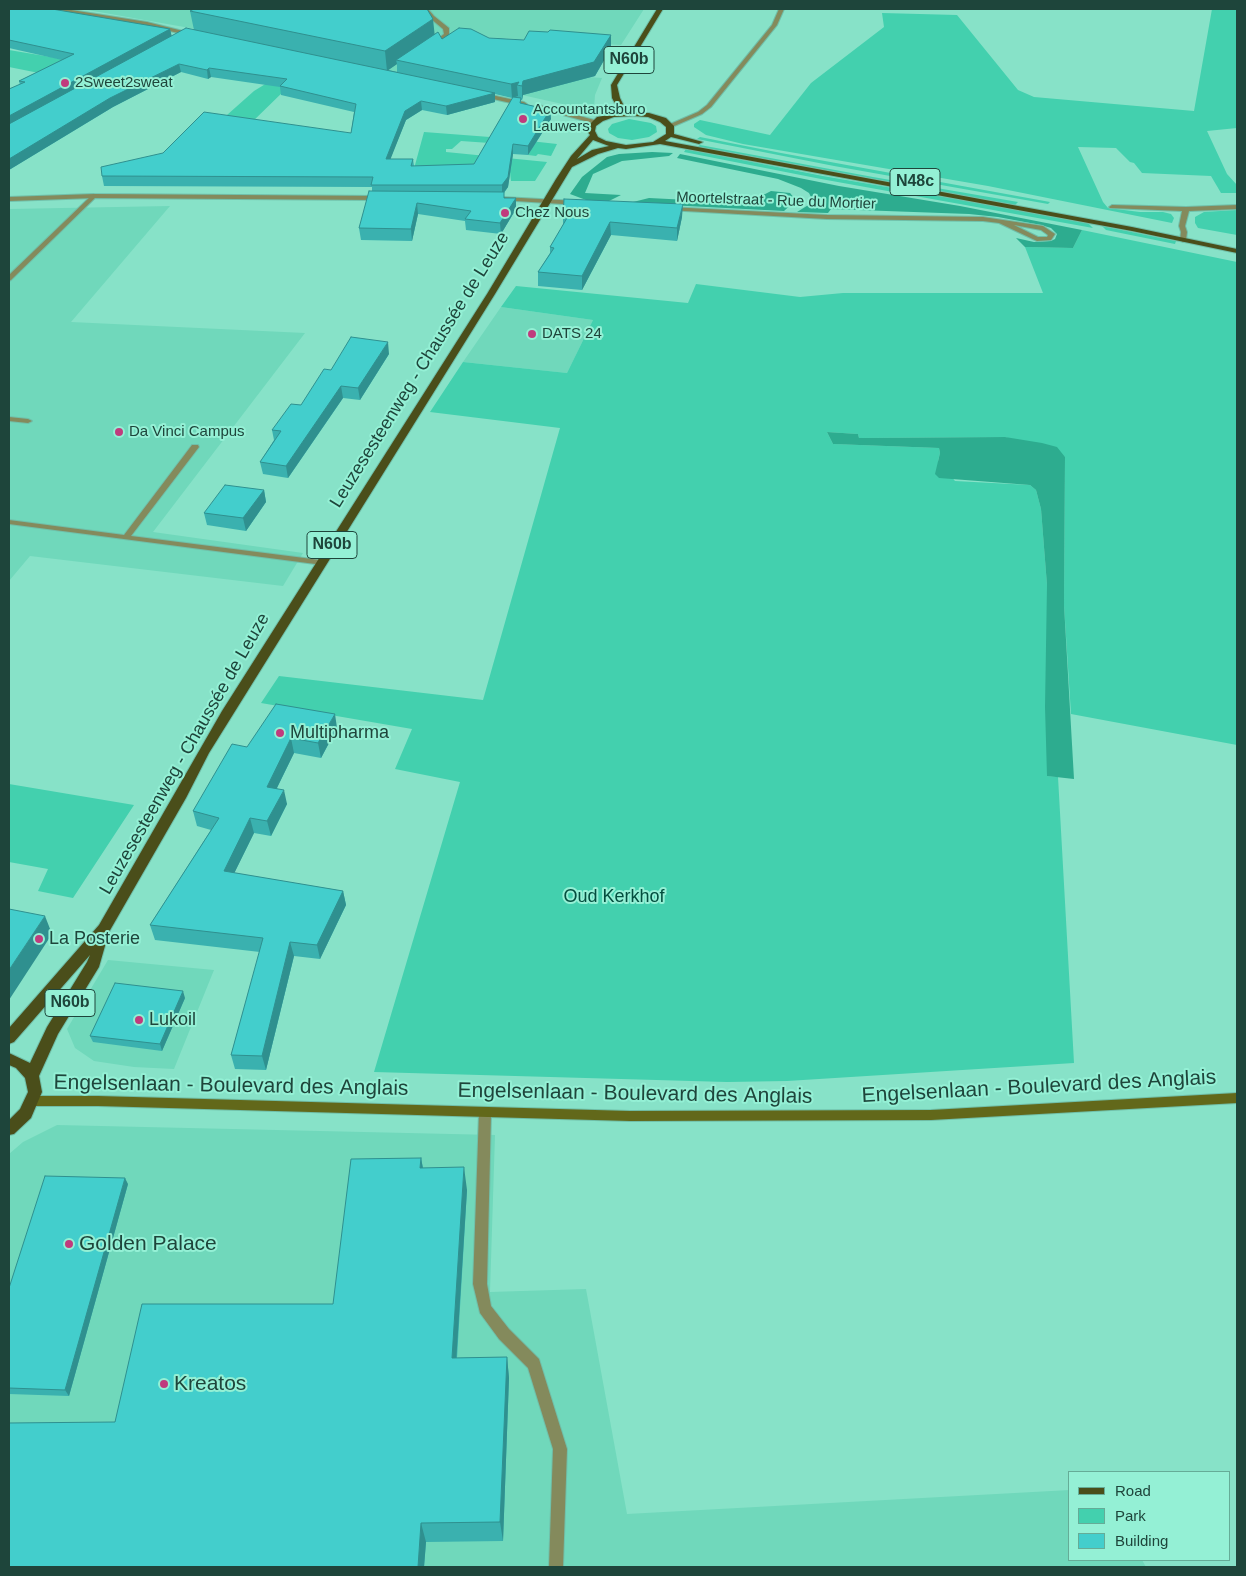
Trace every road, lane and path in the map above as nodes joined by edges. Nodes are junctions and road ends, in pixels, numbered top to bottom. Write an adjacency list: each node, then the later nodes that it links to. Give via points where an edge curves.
1 (57, 9): 5 (street)
2 (426, 9): 8 (street, via 446,28 446,35)
3 (660, 9): 10 (main road, N60b, via 614,85)
4 (781, 9): 12 (street, via 774,25 709,106)
5 (187, 32): 6 (street); 7 (street)
6 (196, 34)
7 (175, 39)
8 (424, 51)
9 (471, 93): 11 (street)
10 (624, 114): 11 (main road); 12 (main road, via 656,117)
11 (596, 122): 14 (main road, N60b, via 591,128)
12 (670, 126): 13 (main road)
13 (670, 135): 15 (main road, N60b); 29 (main road, N48c, via 806,163 1042,204)
14 (593, 136): 16 (main road, N60b); 17 (main road, Leuzesesteenweg - Chaussée de Leuze / N60b)
15 (660, 142): 16 (main road, N60b); 29 (main road, N48c)
16 (618, 146): 17 (main road, Leuzesesteenweg - Chaussée de Leuze / N60b, via 595,152)
17 (570, 166): 22 (main road, Leuzesesteenweg - Chaussée de Leuze / N60b)
18 (94, 196): 19 (street); 20 (street); 32 (street)
19 (391, 198)
20 (9, 199)
21 (498, 199): 22 (street)
22 (548, 201): 23 (street); 38 (main road, Leuzesesteenweg - Chaussée de Leuze / N60b)
23 (587, 204)
24 (1112, 207): 27 (street)
25 (1237, 207): 27 (street)
26 (659, 208): 28 (street, Moortelstraat - Rue du Mortier)
27 (1186, 209): 29 (street)
28 (1002, 222): 28 (street, Moortelstraat - Rue du Mortier, via 1037,239 1050,239 1052,234 1043,228)
29 (1183, 236): 30 (main road, N48c); 31 (main road, N48c)
30 (1237, 243)
31 (1237, 251)
32 (9, 278)
33 (9, 419): 34 (street)
34 (28, 421)
35 (195, 447): 37 (street)
36 (9, 522): 37 (street)
37 (126, 537): 38 (street)
38 (320, 563): 39 (main road, Leuzesesteenweg - Chaussée de Leuze / N60b, via 208,745)
39 (104, 929): 40 (main road, Leuzesesteenweg - Chaussée de Leuze / N60b); 42 (main road, Leuzesesteenweg - Chaussée de Leuze / N60b, via 94,963 52,1031)
40 (9, 1038)
41 (9, 1059): 42 (main road, via 21,1064)
42 (32, 1076): 44 (main road, N60b)
43 (1237, 1098): 45 (main road, Engelsenlaan - Boulevard des Anglais, via 931,1115)
44 (33, 1102): 45 (main road, Engelsenlaan - Boulevard des Anglais, via 98,1101); 46 (main road)
45 (485, 1113): 47 (street, via 480,1284 485,1309 534,1364 560,1449)
46 (9, 1129)
47 (556, 1567)

